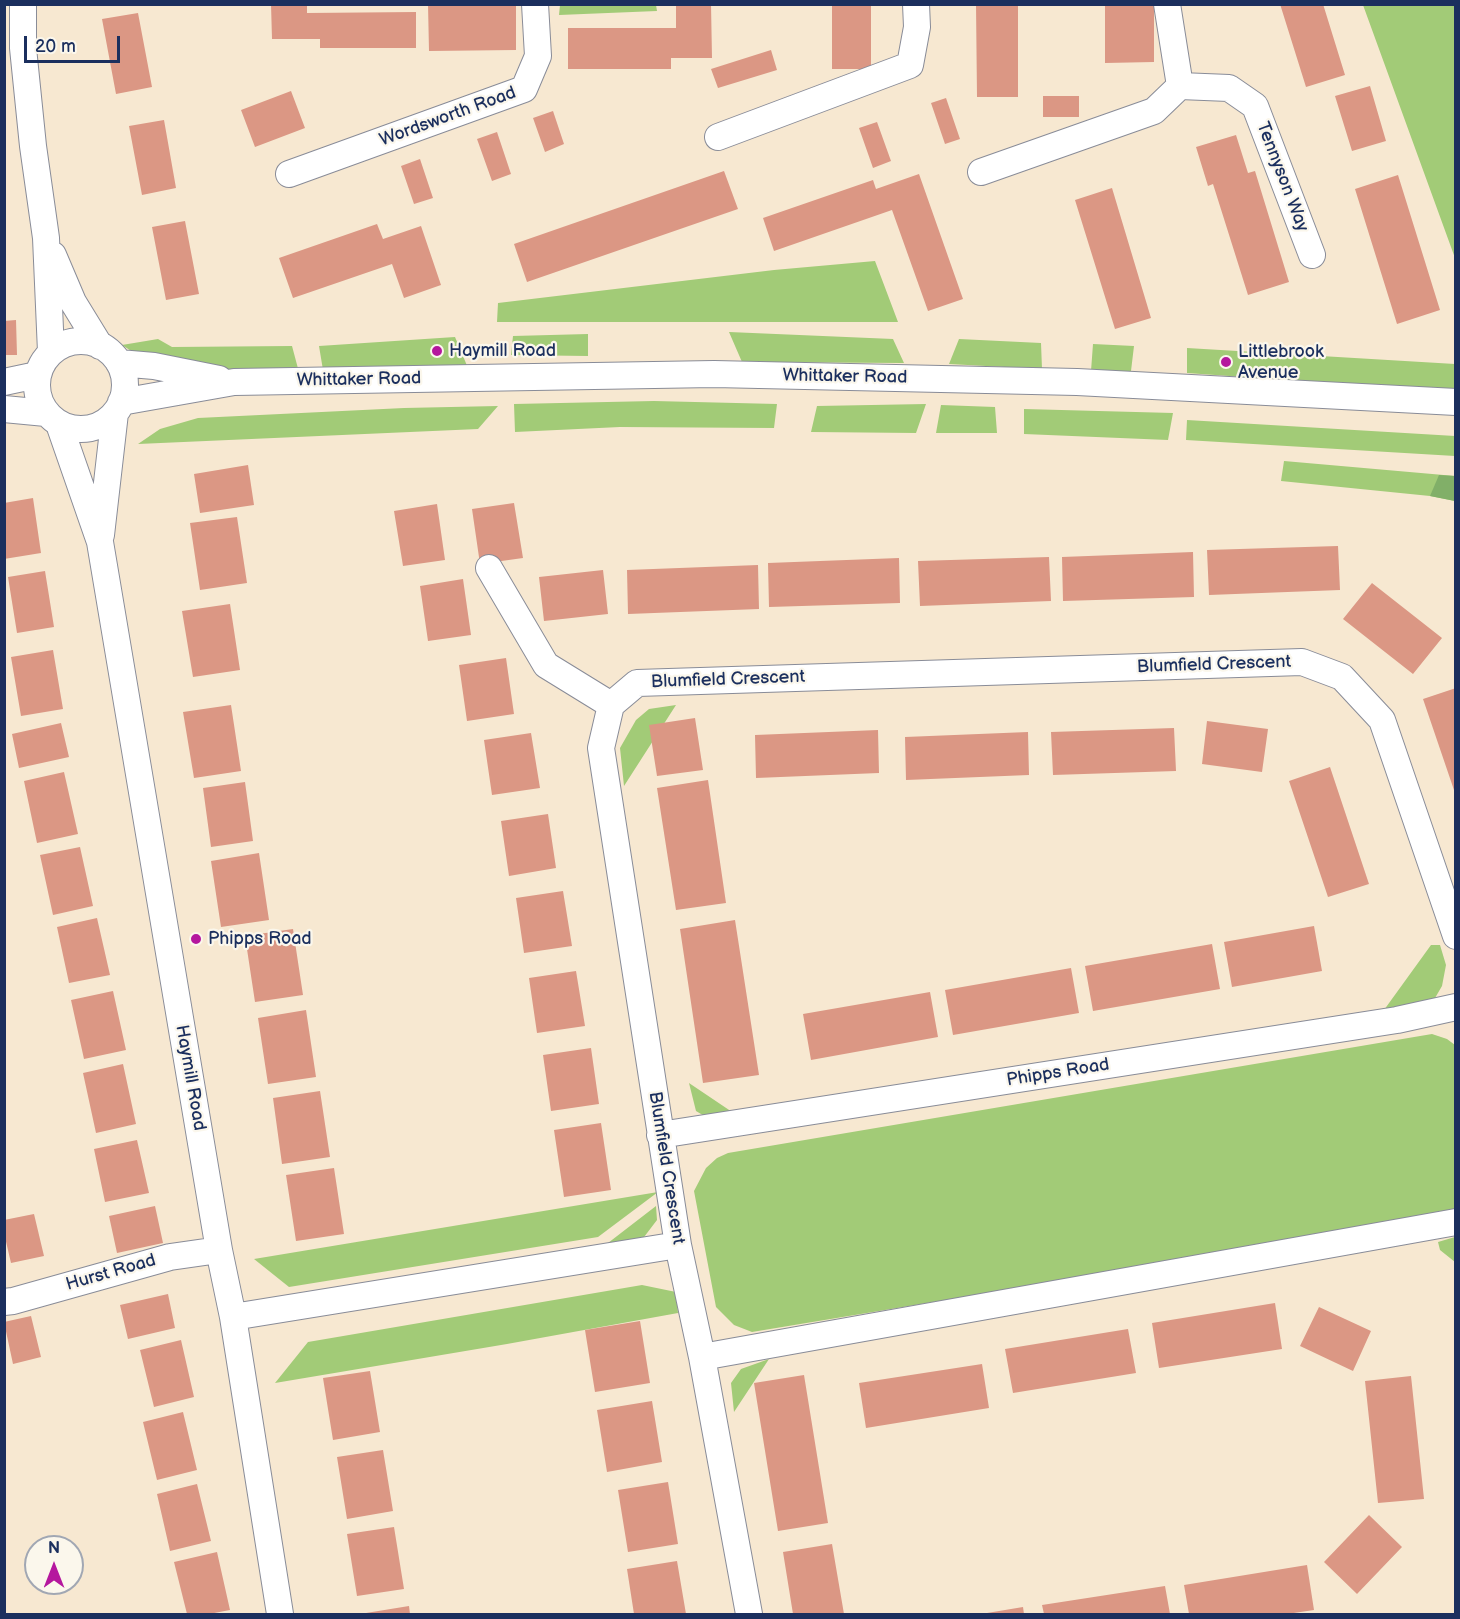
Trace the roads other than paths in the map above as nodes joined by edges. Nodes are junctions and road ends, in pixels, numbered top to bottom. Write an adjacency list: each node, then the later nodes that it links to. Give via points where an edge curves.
1 (23, 4): 9 (street, via 23,48)
2 (535, 4): 8 (street, Wordsworth Road, via 538,56 524,89)
3 (916, 4): 6 (street, via 917,27 909,65)
4 (1167, 4): 5 (street)
5 (1180, 86): 7 (street, via 1154,111); 10 (street, Tennyson Way, via 1229,88 1255,106)
6 (718, 137)
7 (981, 172)
8 (289, 174)
9 (46, 238): 11 (street, via 73,302); 12 (street)
10 (1312, 255)
11 (100, 346): 12 (street, via 75,341); 13 (street)
12 (51, 352): 14 (street)
13 (119, 363): 16 (street, Whittaker Road); 18 (street, Haymill Road, via 125,389)
14 (37, 375): 15 (street); 20 (street, Haymill Road, via 39,401)
15 (4, 382)
16 (234, 382): 17 (street, Whittaker Road, via 714,374 1077,382); 18 (street, Whittaker Road)
17 (1455, 402)
18 (118, 408): 20 (street, via 103,424 89,429 73,429); 21 (street, Haymill Road)
19 (4, 409): 20 (street)
20 (52, 418): 21 (street, Haymill Road)
21 (100, 542): 29 (street, Haymill Road)
22 (489, 568): 23 (street, via 546,665)
23 (611, 705): 24 (street, Blumfield Crescent, via 637,683 1302,662 1342,677 1382,720); 26 (street, Blumfield Crescent, via 601,748)
24 (1455, 936)
25 (1455, 1007): 26 (street, Phipps Road, via 1385,1022)
26 (660, 1135): 28 (street, Blumfield Crescent)
27 (1455, 1222): 32 (street)
28 (678, 1245): 31 (street); 32 (street, Blumfield Crescent)
29 (219, 1250): 30 (street, Hurst Road, via 170,1257); 31 (street, Haymill Road)
30 (4, 1302)
31 (233, 1317): 33 (street, Haymill Road)
32 (702, 1357): 34 (street, Blumfield Crescent)
33 (280, 1614)
34 (749, 1614)

